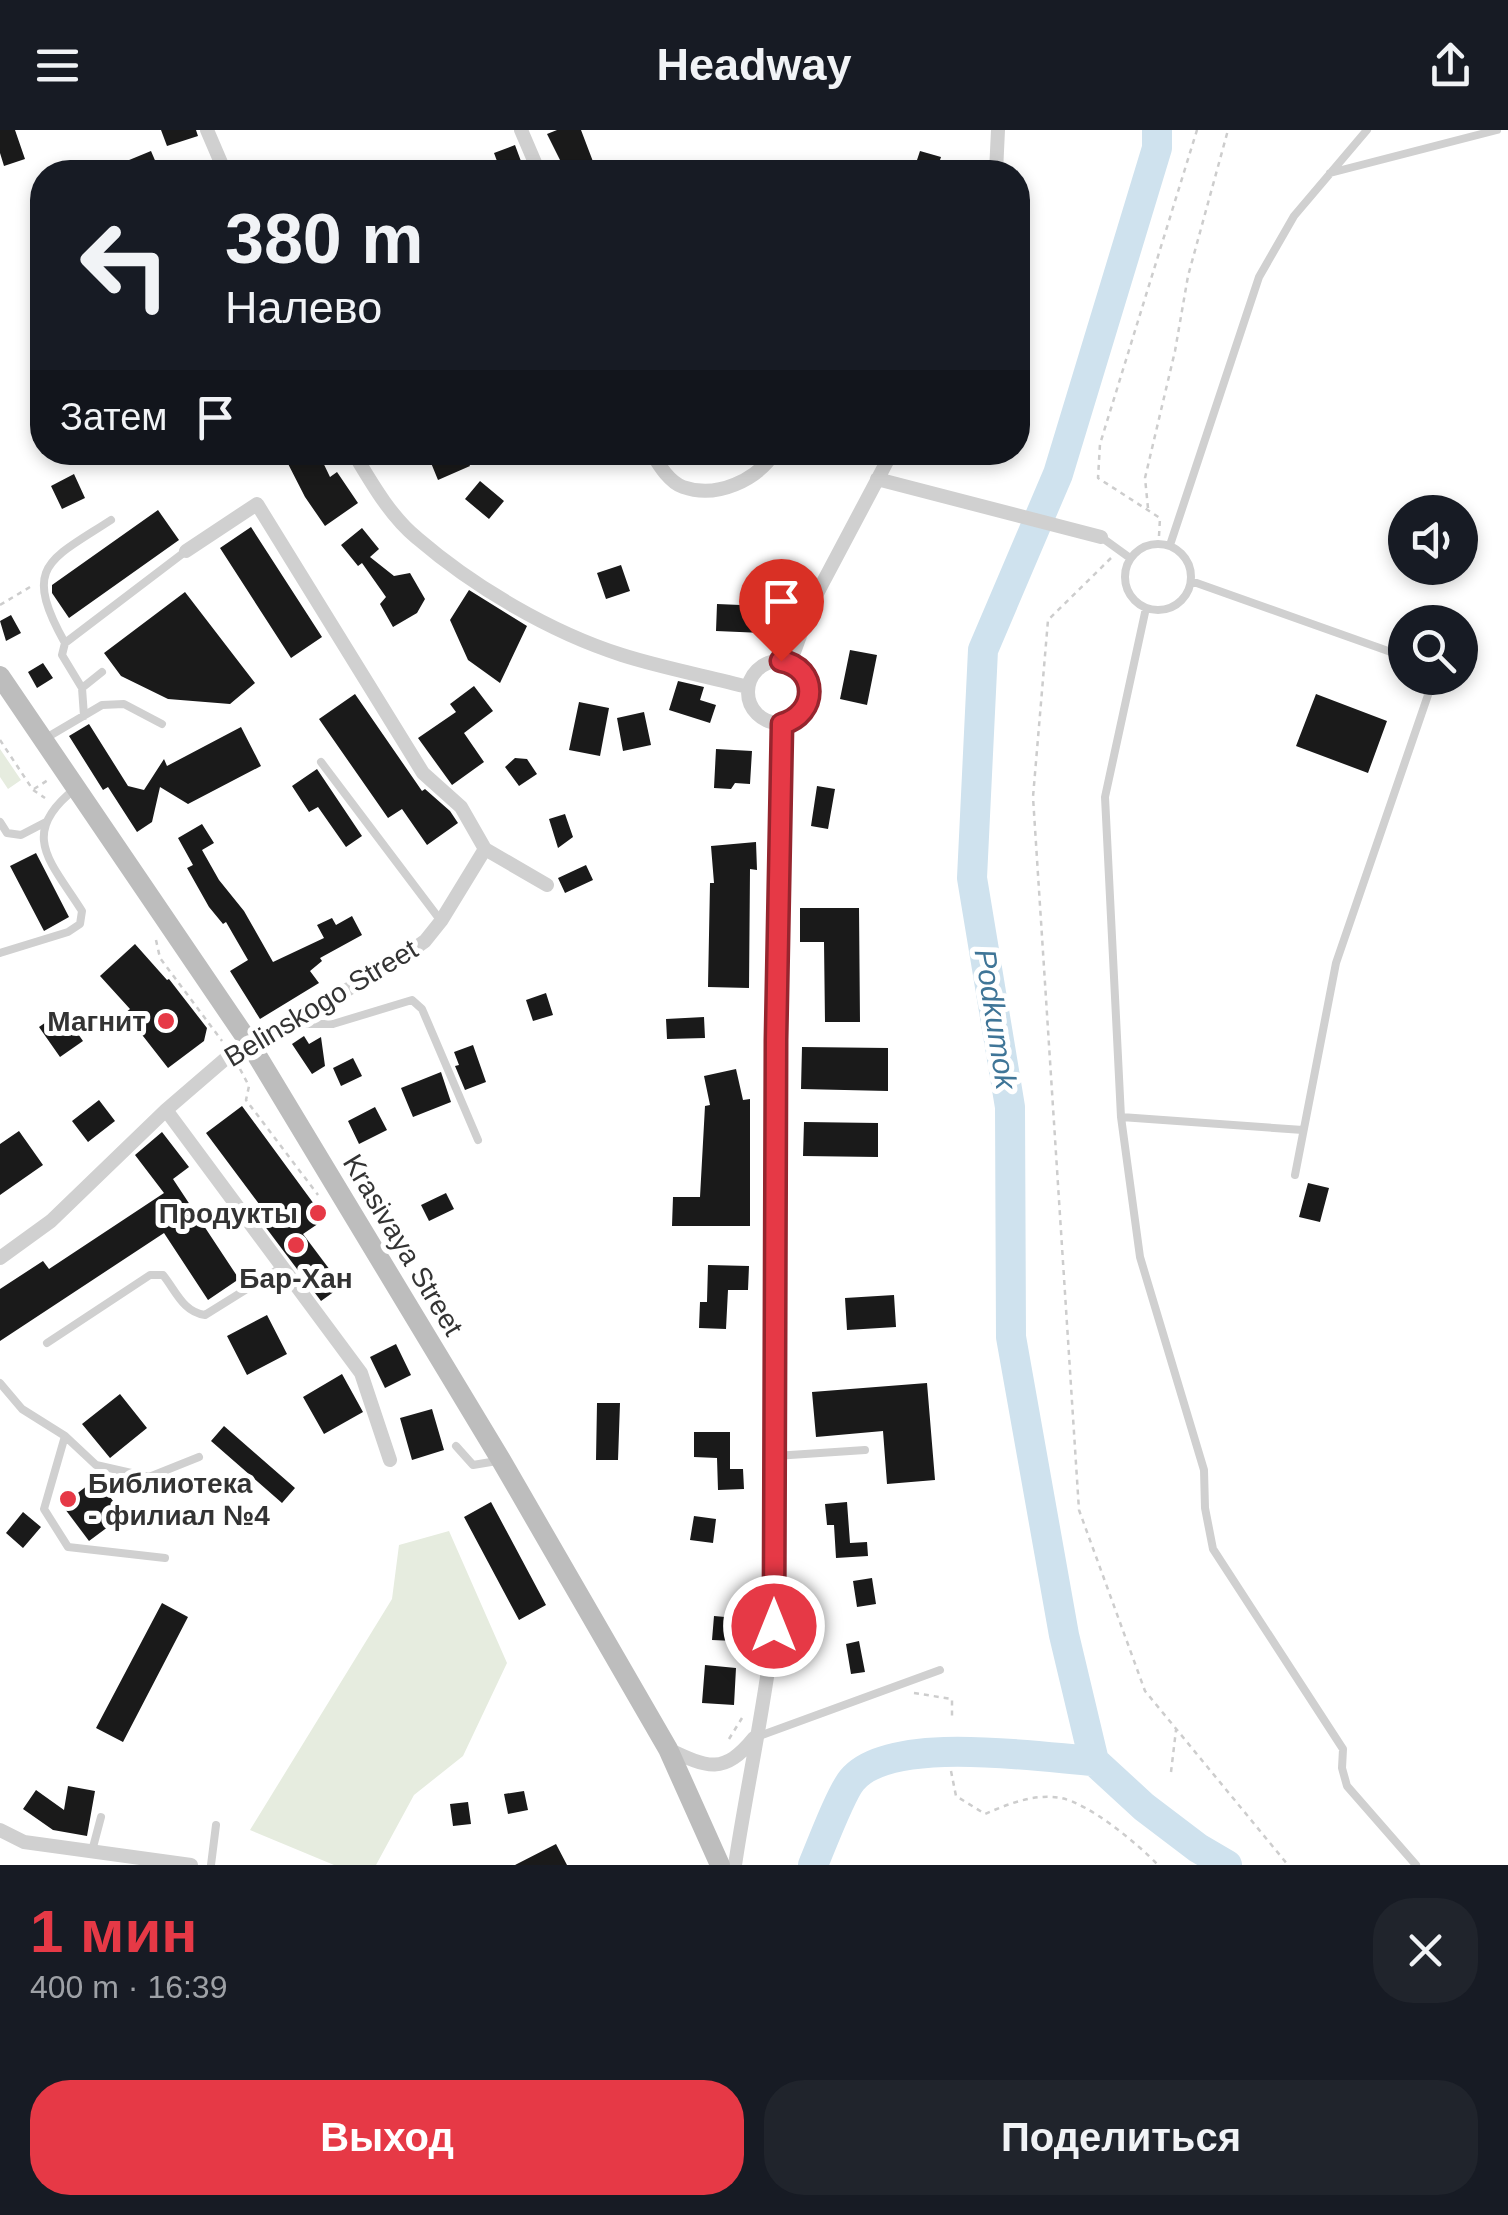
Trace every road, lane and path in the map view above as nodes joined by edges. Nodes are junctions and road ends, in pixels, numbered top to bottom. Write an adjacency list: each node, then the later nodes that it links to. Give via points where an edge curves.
1 (207, 130): 8 (street)
2 (521, 130): 9 (street)
3 (998, 130): 10 (street)
4 (1196, 130): 18 (path, via 1100,444 1098,478)
5 (1228, 130): 18 (path, via 1188,276 1145,478)
6 (1367, 130): 11 (lane)
7 (1497, 130): 11 (lane)
8 (220, 160)
9 (533, 160)
10 (997, 160)
11 (1330, 173): 22 (lane, via 1294,216 1259,278)
12 (361, 465): 35 (street, via 415,537 506,601 621,655)
13 (660, 465): 14 (street, via 682,487 706,490 730,487)
14 (763, 465)
15 (878, 465): 17 (street)
16 (885, 465): 17 (street)
17 (877, 479): 20 (street); 32 (street, via 812,603)
18 (1148, 510): 21 (path, via 1160,518)
19 (111, 520): 26 (lane, via 55,556)
20 (1101, 537): 23 (lane)
21 (1159, 543): 22 (lane); 25 (lane)
22 (1170, 545): 27 (lane, via 1187,560)
23 (1120, 549): 25 (lane); 76 (path, via 1048,620 1033,797 1079,1510 1146,1691)
24 (186, 551): 30 (lane); 48 (street, via 257,504 423,773 461,807)
25 (1130, 558): 29 (lane, via 1126,587)
26 (44, 578): 28 (path); 30 (lane, via 50,616)
27 (1191, 582): 29 (lane, via 1175,606); 31 (lane)
28 (0, 606)
29 (1146, 608): 56 (lane, via 1104,797)
30 (64, 643): 36 (lane, via 62,655)
31 (1388, 651)
32 (790, 663): 35 (street, via 763,665); 40 (street, via 806,676 810,696 801,715)
33 (102, 672): 36 (lane)
34 (0, 678): 42 (main road, Krasivaya Street)
35 (748, 687): 40 (street, via 756,714)
36 (82, 688): 38 (lane)
37 (1428, 695): 57 (lane, via 1336,963)
38 (84, 716): 39 (lane, via 102,705 124,704); 42 (lane)
39 (162, 724)
40 (782, 724): 68 (street)
41 (0, 740): 45 (path, via 32,790)
42 (43, 740): 44 (main road, Krasivaya Street)
43 (321, 762): 50 (lane)
44 (75, 790): 45 (lane); 54 (main road, Krasivaya Street)
45 (56, 804): 47 (lane)
46 (0, 822): 47 (lane, via 7,833 20,835)
47 (46, 822): 52 (lane, via 46,855 82,911 80,924)
48 (485, 849): 49 (street); 50 (street, Belinskogo Street)
49 (547, 884)
50 (440, 921): 53 (street, Belinskogo Street, via 390,966)
51 (153, 928): 54 (path, via 160,958)
52 (0, 953)
53 (284, 1024): 54 (street, Belinskogo Street); 58 (lane, via 333,1024 412,1000 422,1009)
54 (241, 1049): 55 (street, Belinskogo Street); 60 (path, via 246,1100); 71 (main road, Krasivaya Street, via 446,1353)
55 (166, 1110): 61 (street, Belinskogo Street, via 51,1221); 62 (street)
56 (1122, 1117): 57 (lane); 91 (lane, via 1140,1257 1204,1470 1213,1549 1343,1749 1347,1786)
57 (1303, 1130): 59 (lane)
58 (478, 1140)
59 (1294, 1174)
60 (320, 1196)
61 (0, 1258)
62 (282, 1267): 63 (lane, via 205,1315 185,1307 163,1275 150,1275); 70 (street, via 361,1374)
63 (48, 1343)
64 (0, 1383): 65 (lane, via 22,1409)
65 (64, 1436): 69 (lane, via 96,1465 149,1476); 72 (lane, via 44,1509 68,1547)
66 (456, 1446): 71 (lane, via 473,1465)
67 (865, 1450): 68 (lane)
68 (772, 1456): 77 (street, via 774,1626)
69 (198, 1458)
70 (390, 1460)
71 (502, 1460): 78 (main road, Krasivaya Street)
72 (165, 1558)
73 (940, 1670): 74 (lane)
74 (888, 1689): 75 (path, via 952,1699); 77 (lane)
75 (952, 1720)
76 (1176, 1729): 80 (path); 90 (path)
77 (755, 1737): 78 (street, via 738,1758 720,1764); 88 (street)
78 (668, 1749): 87 (main road, Krasivaya Street)
79 (952, 1771): 89 (path, via 956,1796 985,1814 1034,1797 1063,1798 1100,1817)
80 (1171, 1772)
81 (100, 1817): 84 (lane)
82 (216, 1825): 86 (lane)
83 (0, 1830): 84 (street, via 24,1842)
84 (92, 1851): 85 (street)
85 (191, 1865)
86 (211, 1865)
87 (720, 1865)
88 (735, 1865)
89 (1158, 1865)
90 (1288, 1865)
91 (1416, 1865)

